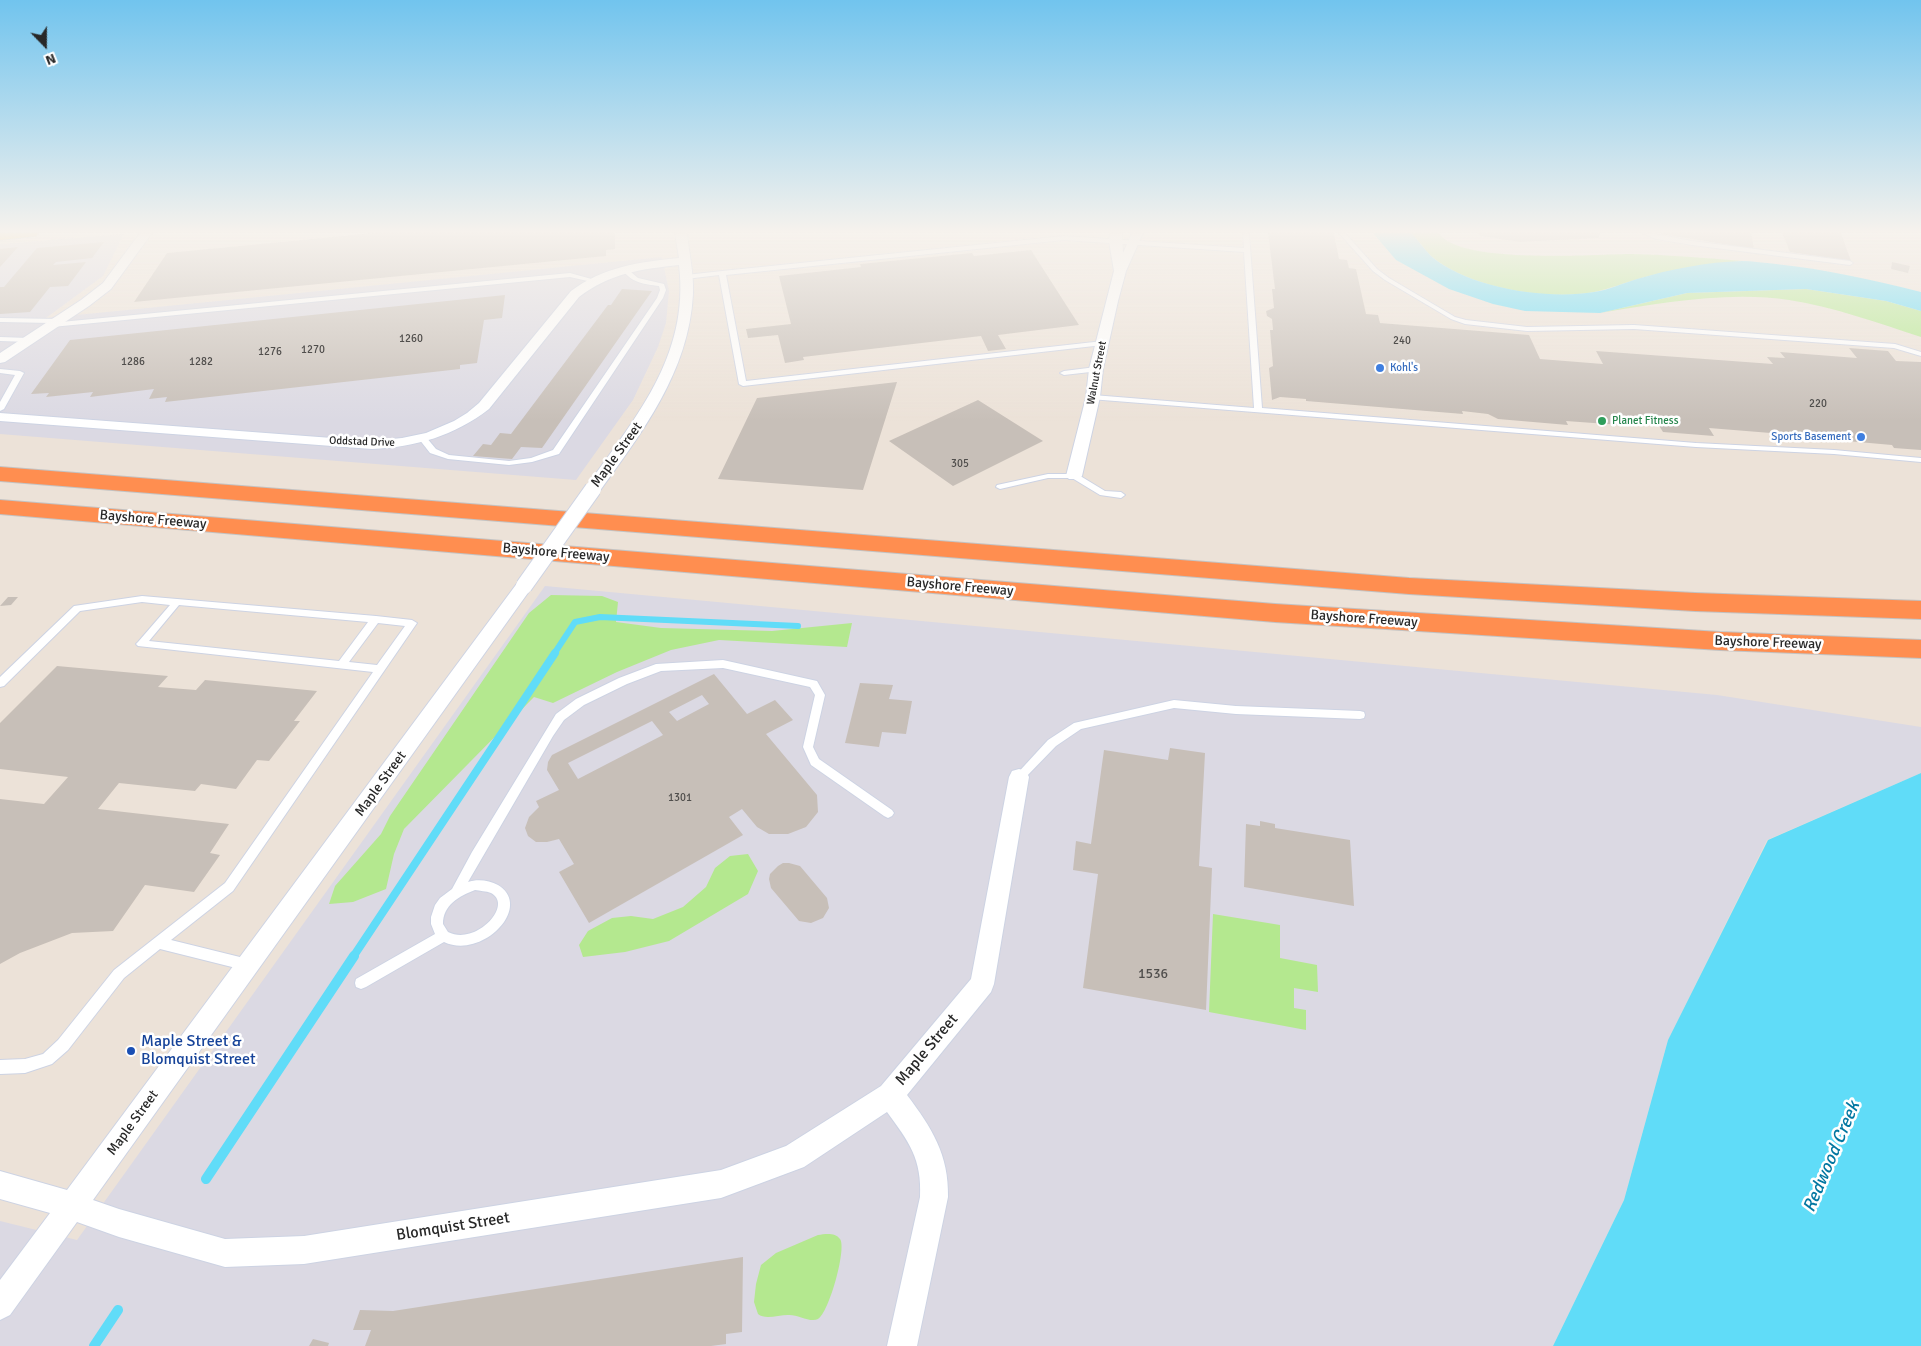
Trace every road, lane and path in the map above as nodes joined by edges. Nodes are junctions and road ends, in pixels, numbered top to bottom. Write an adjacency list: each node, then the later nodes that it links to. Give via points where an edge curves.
1 (93, 296): 11 (street)
2 (347, 296): 11 (lane)
3 (574, 296): 24 (street, Oddstad Drive, via 484,406 455,427)
4 (661, 296): 24 (lane, via 556,452 509,463 448,457 433,451)
5 (687, 296): 46 (street, Maple Street, bridge, via 684,330 668,377 640,424)
6 (726, 296): 14 (lane, via 743,384)
7 (1114, 296): 14 (street, Walnut Street)
8 (1250, 296): 22 (lane)
9 (1415, 296): 15 (lane, via 1465,322 1527,329 1634,327 1895,346)
10 (0, 320): 11 (lane)
11 (55, 323): 13 (street)
12 (0, 339): 13 (lane)
13 (29, 340): 16 (street)
14 (1103, 343): 17 (street, Walnut Street)
15 (1921, 354)
16 (0, 359)
17 (1096, 369): 19 (lane); 20 (street, Walnut Street)
18 (0, 371): 21 (lane, via 20,373)
19 (1064, 373)
20 (1093, 397): 22 (lane); 28 (street, Walnut Street)
21 (0, 409)
22 (1258, 410): 26 (lane)
23 (0, 417): 24 (street, Oddstad Drive, via 372,445)
24 (423, 439)
25 (0, 458): 29 (highway)
26 (1921, 460)
27 (0, 474): 29 (highway)
28 (1074, 476): 30 (lane, via 1048,476); 31 (lane, via 1103,493)
29 (70, 480): 34 (highway, via 1409,586 1695,602)
30 (1000, 487)
31 (1121, 495)
32 (0, 508): 36 (highway, Bayshore Freeway, via 1275,613 1701,640)
33 (177, 602): 35 (lane); 37 (lane, via 141,644); 39 (lane, via 142,599 77,608)
34 (1921, 610)
35 (376, 619): 37 (lane); 38 (lane, via 412,622)
36 (1921, 649)
37 (342, 665): 38 (lane)
38 (380, 669): 45 (lane, via 229,887)
39 (0, 684)
40 (1360, 715): 41 (lane, via 1174,704 1078,726 1052,743)
41 (1019, 777): 49 (street, Maple Street, via 982,984)
42 (888, 813): 43 (lane, via 816,762 808,747 820,696 813,684 723,664 660,667 623,680 580,702 560,718)
43 (456, 893): 44 (lane, via 441,907 436,918 437,928); 44 (lane, via 475,885 487,885 504,897 505,907 501,918 480,936 454,941)
44 (443, 936): 47 (lane)
45 (158, 943): 46 (lane); 48 (lane, via 119,974 63,1045 46,1059 25,1066)
46 (248, 965): 51 (street, Maple Street)
47 (360, 983)
48 (0, 1067)
49 (890, 1094): 51 (street, Blomquist Street, via 794,1158 720,1184 304,1250 225,1253); 53 (street, Maple Street, via 919,1133 932,1158 936,1178)
50 (0, 1186): 51 (street, Blomquist Street)
51 (72, 1206): 52 (street, Maple Street)
52 (0, 1305)
53 (902, 1346)

